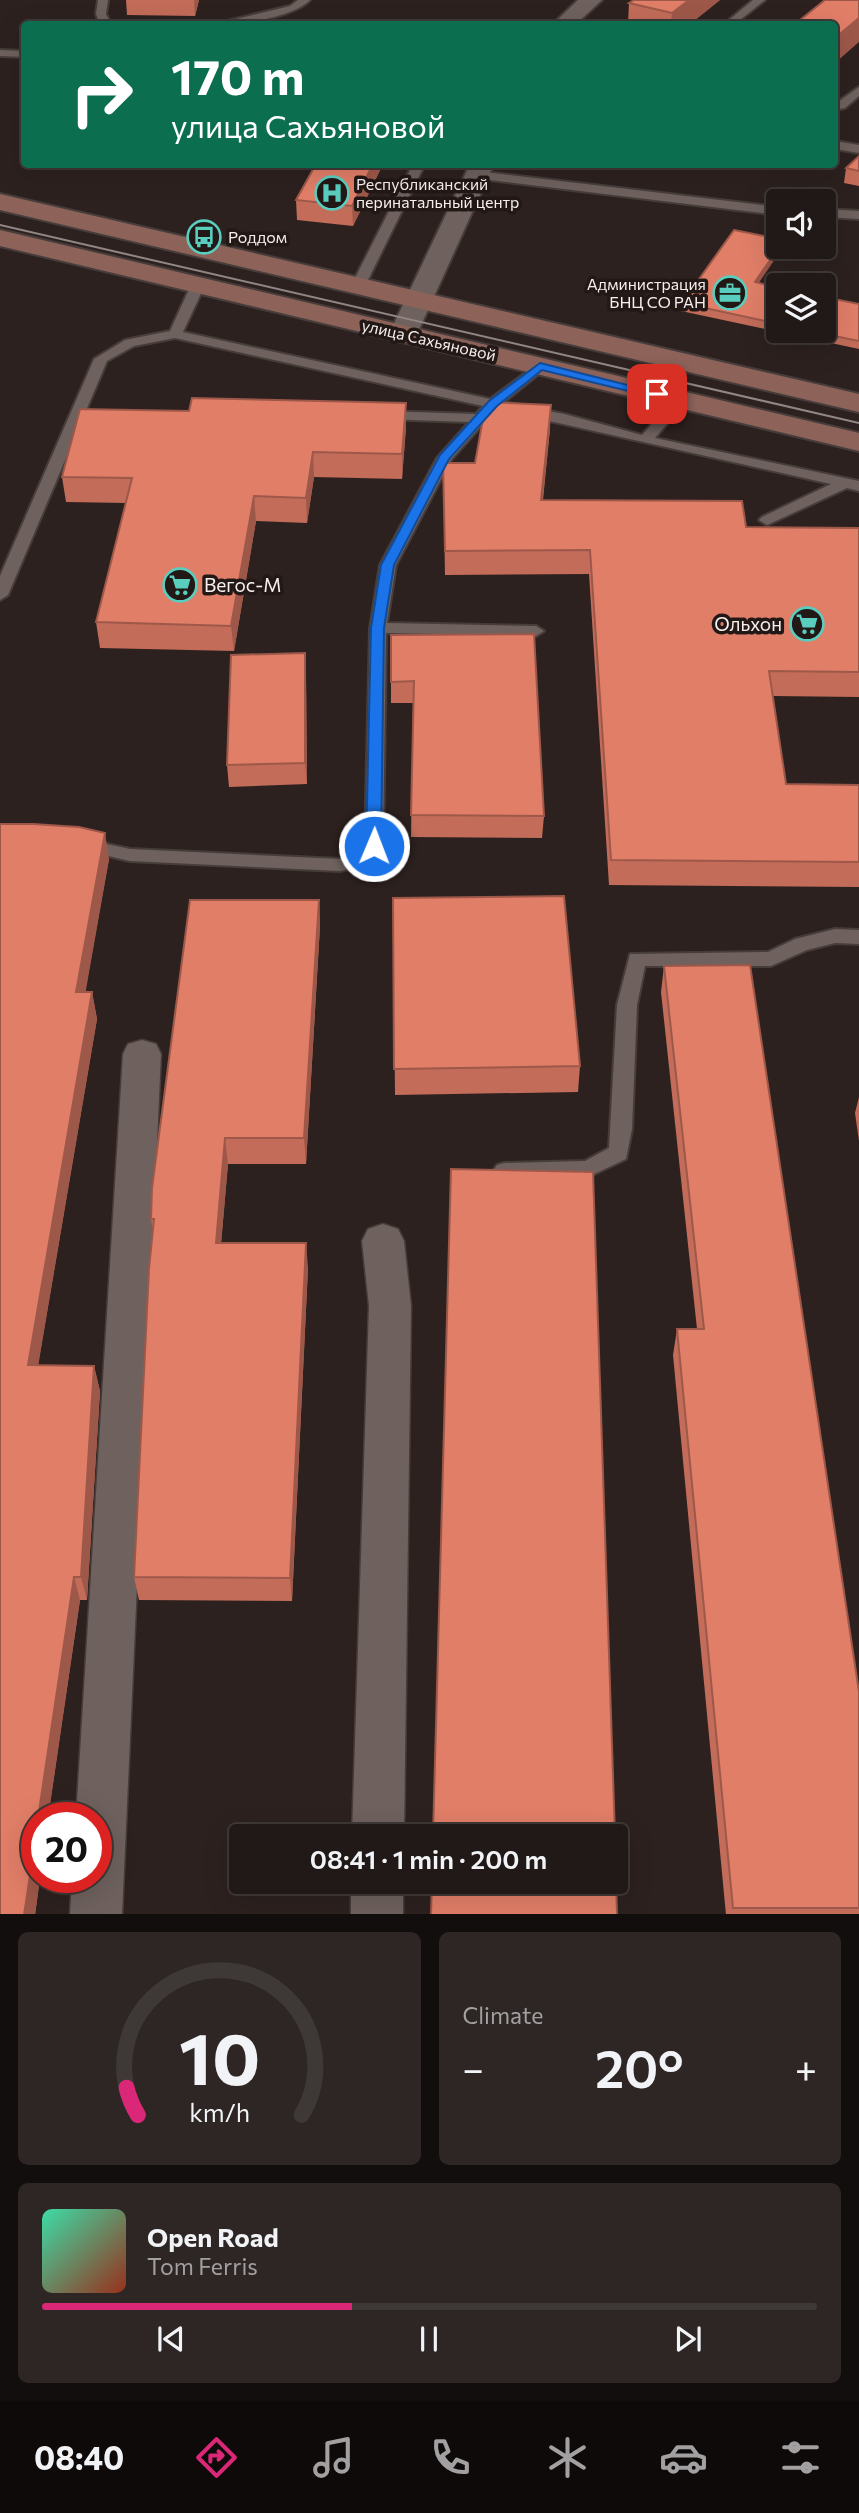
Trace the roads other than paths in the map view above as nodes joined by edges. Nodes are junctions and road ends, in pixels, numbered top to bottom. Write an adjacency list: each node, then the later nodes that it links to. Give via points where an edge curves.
1 (103, 0): 5 (lane)
2 (305, 0): 6 (lane, via 294,8)
3 (591, 0): 7 (street)
4 (760, 0): 8 (lane)
5 (103, 21)
6 (235, 21)
7 (567, 21)
8 (733, 21)
9 (0, 53): 10 (lane)
10 (21, 54)
11 (859, 90): 12 (lane)
12 (838, 106)
13 (838, 146): 14 (lane)
14 (859, 149)
15 (417, 168): 23 (lane)
16 (479, 170): 18 (lane); 24 (street)
17 (0, 202): 23 (main road, улица Сахьяновой)
18 (766, 209)
19 (836, 214): 20 (lane)
20 (859, 215)
21 (0, 238): 22 (main road, улица Сахьяновой)
22 (198, 285): 25 (lane); 26 (main road, улица Сахьяновой)
23 (358, 286): 24 (main road, улица Сахьяновой)
24 (419, 300): 26 (street); 29 (main road, улица Сахьяновой)
25 (175, 334): 30 (lane); 37 (lane, via 130,343 101,359)
26 (403, 334): 27 (main road, улица Сахьяновой)
27 (540, 366): 28 (main road, улица Сахьяновой); 30 (lane)
28 (680, 400): 33 (lane); 34 (main road, улица Сахьяновой)
29 (859, 403)
30 (493, 404): 32 (lane); 33 (lane)
31 (369, 415): 32 (lane)
32 (479, 418): 38 (lane, via 444,458 388,565)
33 (645, 440): 35 (lane)
34 (859, 442)
35 (853, 485): 36 (lane)
36 (767, 520)
37 (0, 595)
38 (378, 628): 39 (lane); 40 (lane, via 374,846 361,861 340,865 130,855)
39 (536, 631)
40 (59, 843)
41 (859, 937): 43 (lane, via 835,936 802,944 771,959 637,960 629,983 619,1153 587,1169)
42 (142, 1054): 47 (street)
43 (493, 1172)
44 (383, 1241): 45 (street, via 390,1306)
45 (378, 1824)
46 (377, 1894): 48 (street)
47 (96, 1914)
48 (377, 1914)

